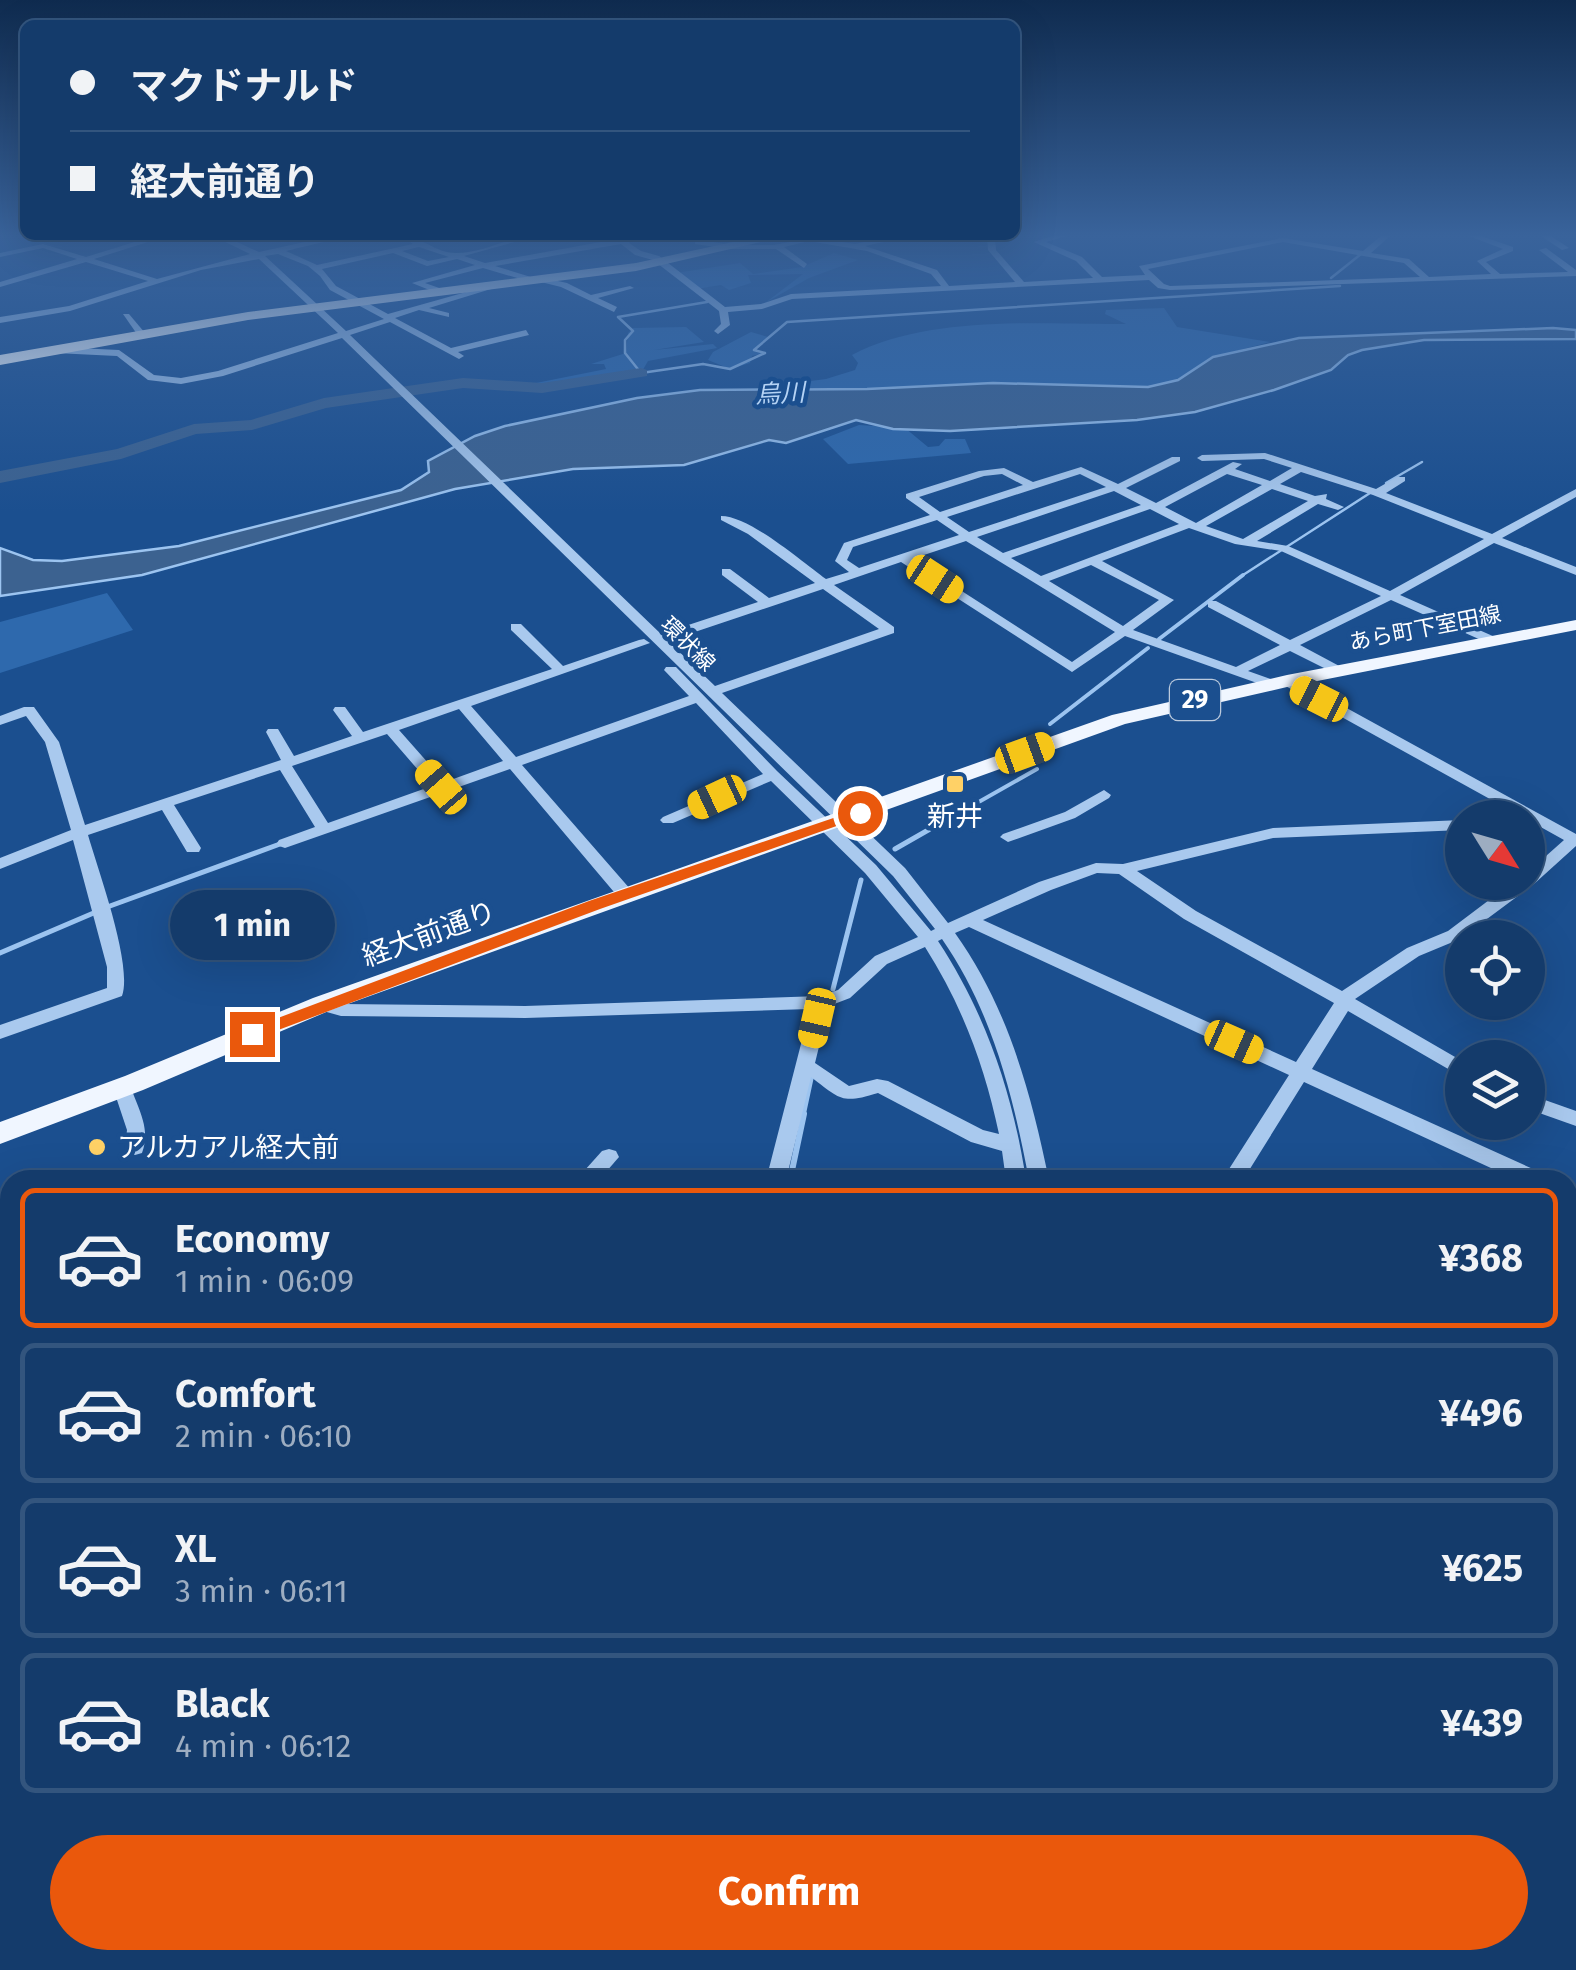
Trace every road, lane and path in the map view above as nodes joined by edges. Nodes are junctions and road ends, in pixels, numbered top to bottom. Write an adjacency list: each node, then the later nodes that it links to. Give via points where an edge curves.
1 (136, 328): 9 (street)
2 (186, 328): 9 (highway)
3 (329, 328): 10 (street, 環状線)
4 (365, 328): 10 (street)
5 (405, 328): 8 (street, via 454,354)
6 (722, 328): 7 (street)
7 (718, 331)
8 (526, 333)
9 (142, 335): 11 (highway)
10 (337, 336): 11 (street, via 207,377 168,382 142,374 119,353); 49 (street, 環状線)
11 (54, 350): 12 (highway)
12 (0, 360)
13 (1246, 456): 14 (street); 16 (street); 17 (street)
14 (1202, 458)
15 (1176, 460): 22 (street)
16 (1300, 468): 19 (street); 20 (street)
17 (1227, 470): 20 (street); 26 (street)
18 (1401, 479): 24 (street)
19 (1345, 483): 24 (street); 25 (street)
20 (1271, 484): 25 (street); 30 (street)
21 (1031, 485): 22 (street, via 1081,470); 28 (street); 28 (street, via 1004,471 910,496)
22 (1117, 487): 26 (street); 31 (street)
23 (1576, 492): 32 (street)
24 (1377, 494): 32 (street)
25 (1316, 500): 27 (street); 33 (street)
26 (1154, 506): 30 (street); 35 (street)
27 (1338, 507)
28 (938, 516): 31 (street); 39 (street, via 848,545 842,560)
29 (725, 518): 41 (street)
30 (1193, 525): 33 (street); 36 (street)
31 (967, 536): 34 (street); 35 (street)
32 (1493, 539): 37 (street); 42 (street)
33 (1246, 543): 42 (street, via 1284,548)
34 (902, 558): 39 (street); 47 (street, via 1072,668)
35 (1003, 558): 40 (street)
36 (1094, 561): 40 (street); 47 (street, via 1168,600)
37 (1576, 571)
38 (726, 572): 43 (street)
39 (858, 572): 41 (street)
40 (1040, 580): 47 (street)
41 (825, 584): 43 (street); 55 (street, via 889,630)
42 (1392, 595): 48 (street); 50 (street)
43 (768, 603): 49 (street)
44 (1212, 604): 50 (street)
45 (1576, 625): 48 (main road, あら町下室田線 / 29)
46 (516, 627): 51 (street)
47 (1123, 631): 52 (street)
48 (1490, 640): 53 (main road, あら町下室田線 / 29)
49 (651, 642): 51 (street); 55 (street, 環状線)
50 (1290, 644): 52 (street); 53 (street)
51 (561, 671): 56 (street)
52 (1238, 671): 54 (street)
53 (1338, 671): 54 (main road, あら町下室田線 / 29)
54 (1279, 683): 67 (street); 70 (main road, あら町下室田線 / 29, via 1119,720)
55 (705, 695): 62 (street); 64 (street, 環状線); 70 (street, 環状線)
56 (464, 705): 59 (street); 62 (street)
57 (340, 710): 61 (street)
58 (0, 721): 74 (street, via 29,710 52,742)
59 (391, 729): 61 (street); 65 (street)
60 (273, 732): 63 (street)
61 (361, 739): 63 (street)
62 (512, 762): 65 (street); 82 (street)
63 (287, 764): 68 (street); 73 (street)
64 (774, 775): 69 (street); 70 (street, 環状線)
65 (441, 787): 73 (street)
66 (1104, 795): 75 (street)
67 (1496, 800)
68 (166, 804): 74 (street); 78 (street)
69 (668, 820)
70 (836, 821): 82 (main road, 経大前通り / 29); 85 (street, 環状線, via 899,872); 86 (street, 環状線)
71 (1445, 825): 81 (street, via 1273,832)
72 (1545, 825): 76 (street)
73 (324, 829): 77 (street)
74 (78, 833): 79 (street); 90 (street, via 116,967 116,992)
75 (1008, 837)
76 (1575, 839): 80 (street)
77 (285, 843)
78 (193, 848)
79 (1, 863)
80 (1545, 865)
81 (1124, 869): 84 (street, via 1075,874); 87 (street, via 1190,915)
82 (626, 894): 89 (main road, 経大前通り / 29)
83 (1503, 900): 87 (street)
84 (970, 921): 85 (street); 93 (street)
85 (948, 930): 86 (street); 104 (street, 環状線, via 1008,1048)
86 (928, 939): 88 (street, via 881,960 844,994); 98 (street, 環状線, via 985,1048)
87 (1344, 1000): 91 (street); 93 (street)
88 (822, 1002): 89 (street, via 524,1012 341,1010); 92 (street)
89 (322, 1004): 94 (main road, 経大前通り / 29)
90 (0, 1032)
91 (1445, 1060)
92 (806, 1067): 98 (street, via 846,1092 881,1086 978,1137); 102 (street)
93 (1300, 1072): 105 (street); 106 (street)
94 (122, 1088): 97 (main road, 経大前通り / 29); 99 (street)
95 (1545, 1107): 96 (street)
96 (1576, 1119)
97 (0, 1133)
98 (1011, 1145): 103 (street, 環状線)
99 (136, 1147)
100 (609, 1157): 101 (street)
101 (596, 1170)
102 (779, 1170)
103 (1015, 1170)
104 (1037, 1170)
105 (1238, 1170)
106 (1515, 1170)

